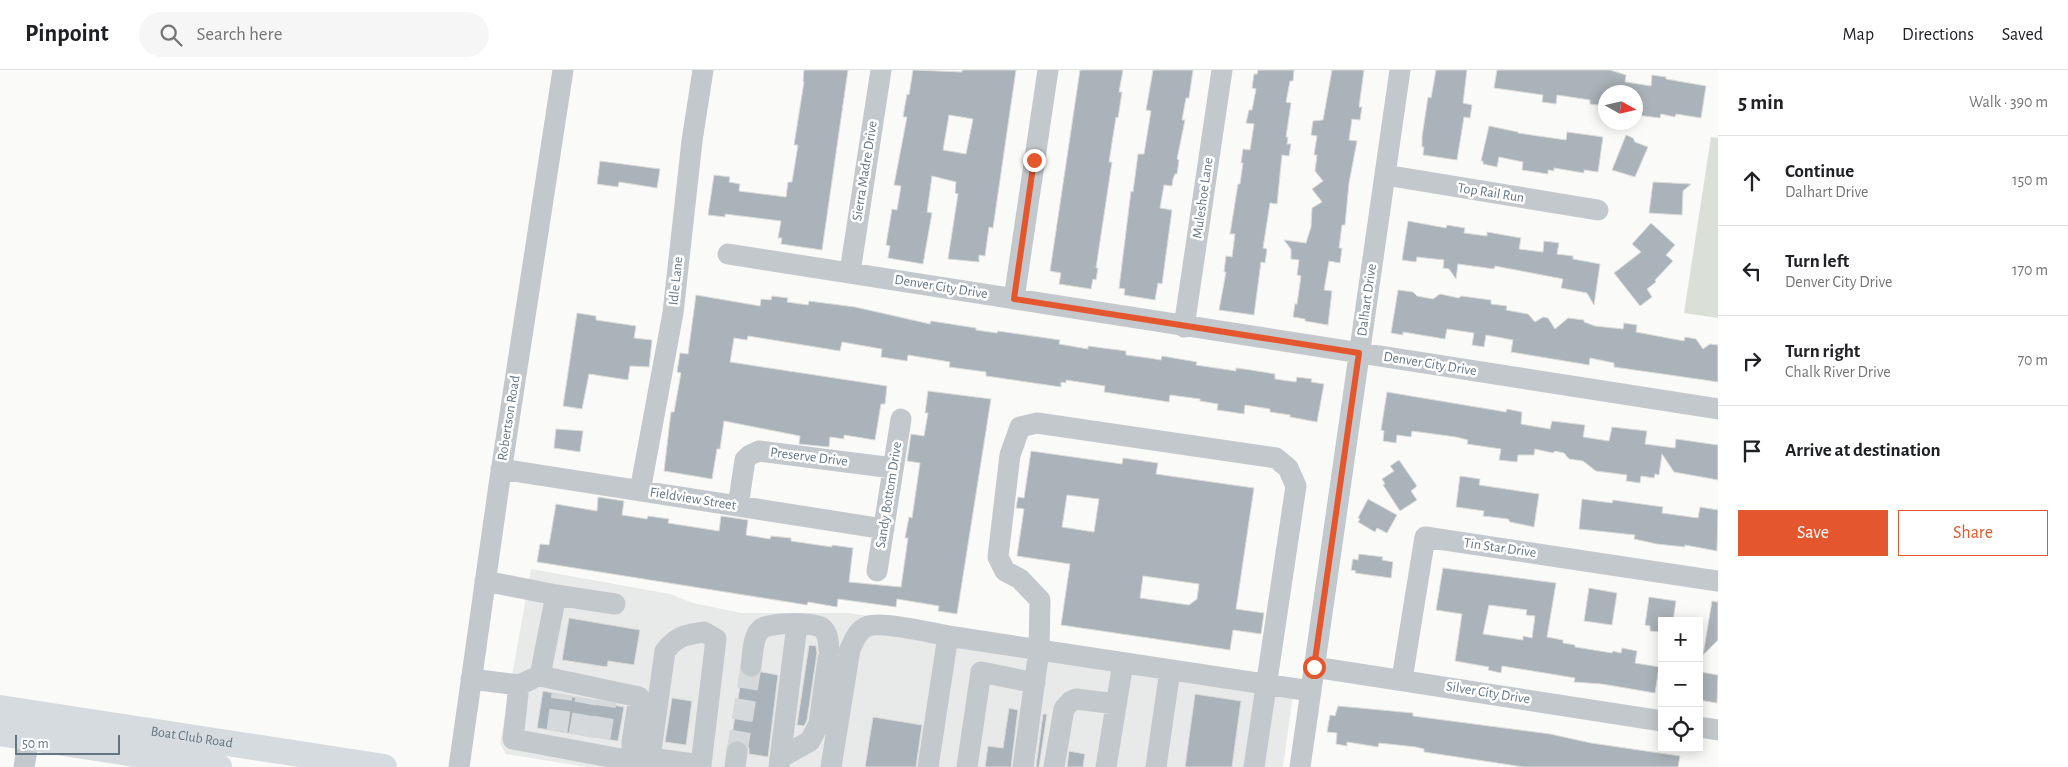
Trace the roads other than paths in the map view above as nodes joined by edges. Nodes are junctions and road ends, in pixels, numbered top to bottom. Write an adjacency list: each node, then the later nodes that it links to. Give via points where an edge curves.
1 (563, 70): 17 (street, Robertson Road)
2 (703, 70): 18 (street, Idle Lane, via 673,313)
3 (881, 70): 10 (street, Sierra Madre Drive)
4 (1048, 70): 11 (street)
5 (1222, 70): 12 (street, Muleshoe Lane)
6 (1400, 70): 7 (street, Dalhart Drive)
7 (1385, 175): 8 (street, Top Rail Run); 13 (street, Dalhart Drive)
8 (1598, 210)
9 (728, 254): 10 (street, Denver City Drive)
10 (850, 272): 11 (street, Denver City Drive)
11 (1014, 299): 12 (street, Denver City Drive)
12 (1184, 327): 13 (street, Denver City Drive)
13 (1359, 353): 14 (street, Denver City Drive); 31 (street, Dalhart Drive)
14 (1718, 409)
15 (901, 419): 16 (street, Sandy Bottom Drive)
16 (893, 468): 19 (street, Preserve Drive, via 759,451 745,460); 20 (street, Sandy Bottom Drive)
17 (501, 469): 18 (street, Fieldview Street); 22 (street, Robertson Road)
18 (640, 491): 19 (street, Fieldview Street)
19 (738, 506): 20 (street, Fieldview Street)
20 (884, 529): 21 (street, Sandy Bottom Drive)
21 (877, 571)
22 (485, 580): 24 (street); 34 (street, Robertson Road)
23 (1718, 580): 35 (street, Tin Star Drive, via 1425,537)
24 (556, 595): 25 (street); 33 (street)
25 (615, 604)
26 (797, 625): 30 (street, via 769,624 761,629); 48 (street); 48 (street, via 821,627 827,634 829,654 819,724 810,741)
27 (948, 636): 28 (street); 54 (street, via 880,624 866,626 857,634 850,649); 55 (street)
28 (1039, 650): 29 (street); 36 (street); 38 (street, via 1040,600 1020,579 1005,570 998,557 1010,455 1020,427 1037,423 1276,458 1288,468 1296,486)
29 (1123, 663): 32 (street); 40 (street)
30 (751, 666)
31 (1314, 667): 35 (street, Silver City Drive); 39 (street, Dalhart Drive)
32 (1170, 670): 38 (street); 60 (street)
33 (540, 676): 37 (street); 47 (street, via 563,688 639,697 632,742)
34 (472, 679): 37 (street); 53 (street, Robertson Road)
35 (1402, 679): 42 (street, Silver City Drive)
36 (1034, 683): 56 (street, via 981,672); 57 (street)
37 (519, 685): 47 (street, via 513,739 556,739 588,745)
38 (1266, 685): 39 (street); 61 (street)
39 (1310, 691): 62 (street, Dalhart Drive)
40 (1116, 704): 58 (street, via 1076,699 1070,702 1064,709); 59 (street)
41 (0, 708): 52 (main road, Boat Club Road)
42 (1658, 720)
43 (1703, 728): 44 (street)
44 (1718, 730)
45 (0, 733): 46 (main road, Boat Club Road)
46 (29, 738): 49 (main road, Boat Club Road); 51 (street)
47 (638, 762): 50 (street); 50 (street, via 665,651 674,640 704,632 716,639)
48 (780, 762)
49 (203, 766)
50 (707, 766)
51 (24, 767)
52 (384, 767)
53 (459, 767)
54 (831, 767)
55 (928, 767)
56 (967, 767)
57 (1024, 767)
58 (1054, 767)
59 (1106, 767)
60 (1156, 767)
61 (1254, 767)
62 (1300, 767)

